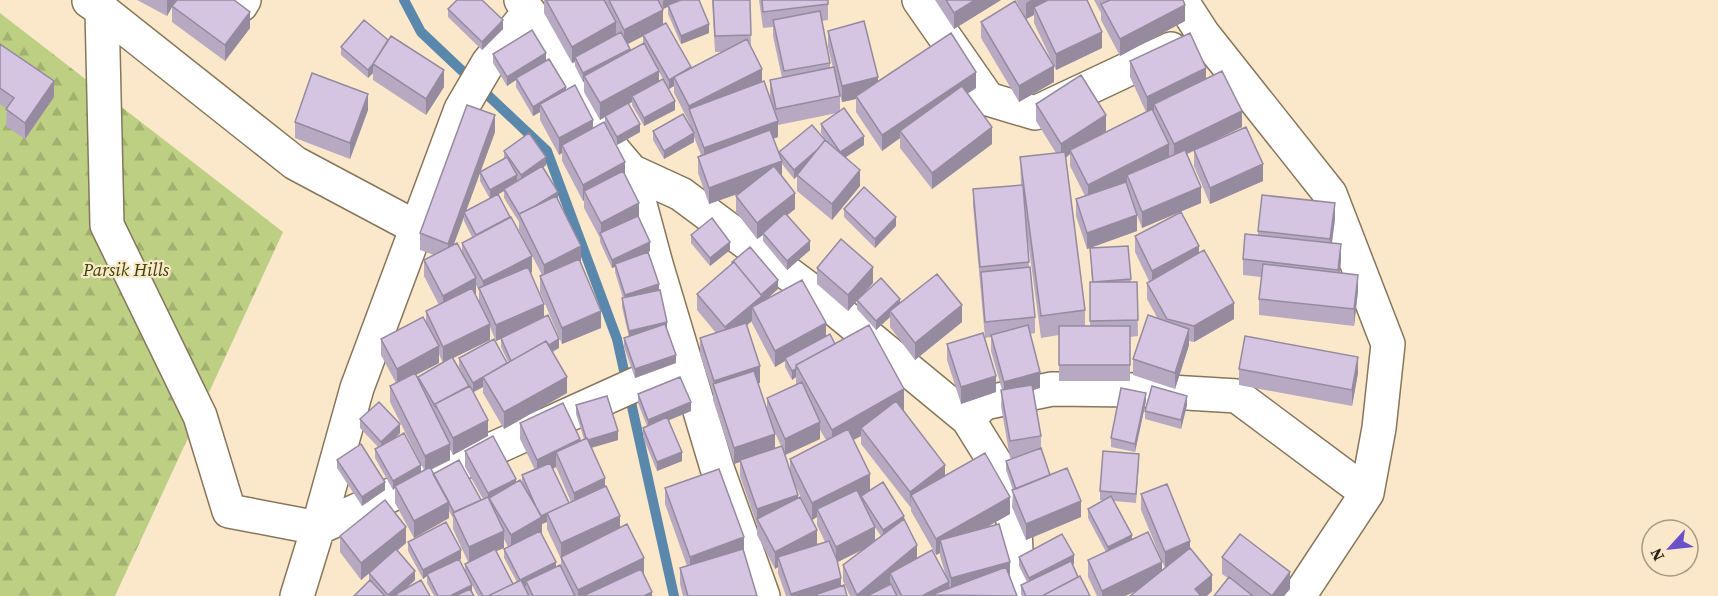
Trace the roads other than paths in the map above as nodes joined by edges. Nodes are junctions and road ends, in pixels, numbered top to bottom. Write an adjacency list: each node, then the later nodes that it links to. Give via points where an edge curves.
1 (919, 0): 5 (street, via 988,99 1035,114)
2 (1180, 0): 5 (street)
3 (94, 5): 7 (street, via 295,164); 11 (street, via 106,225 200,416 229,511)
4 (525, 6): 6 (street, via 603,134); 7 (street, via 462,109)
5 (1203, 34): 10 (street, via 1330,194 1388,344)
6 (631, 171): 8 (street); 9 (street, via 681,194 825,301)
7 (417, 228): 11 (street, via 357,388)
8 (685, 362): 11 (street); 13 (street, via 717,468)
9 (968, 419): 10 (street, via 984,403 1052,389 1238,396); 14 (street, via 1001,472 1014,529)
10 (1367, 493): 15 (street)
11 (318, 528): 12 (street)
12 (297, 596)
13 (763, 596)
14 (1018, 596)
15 (1299, 596)

